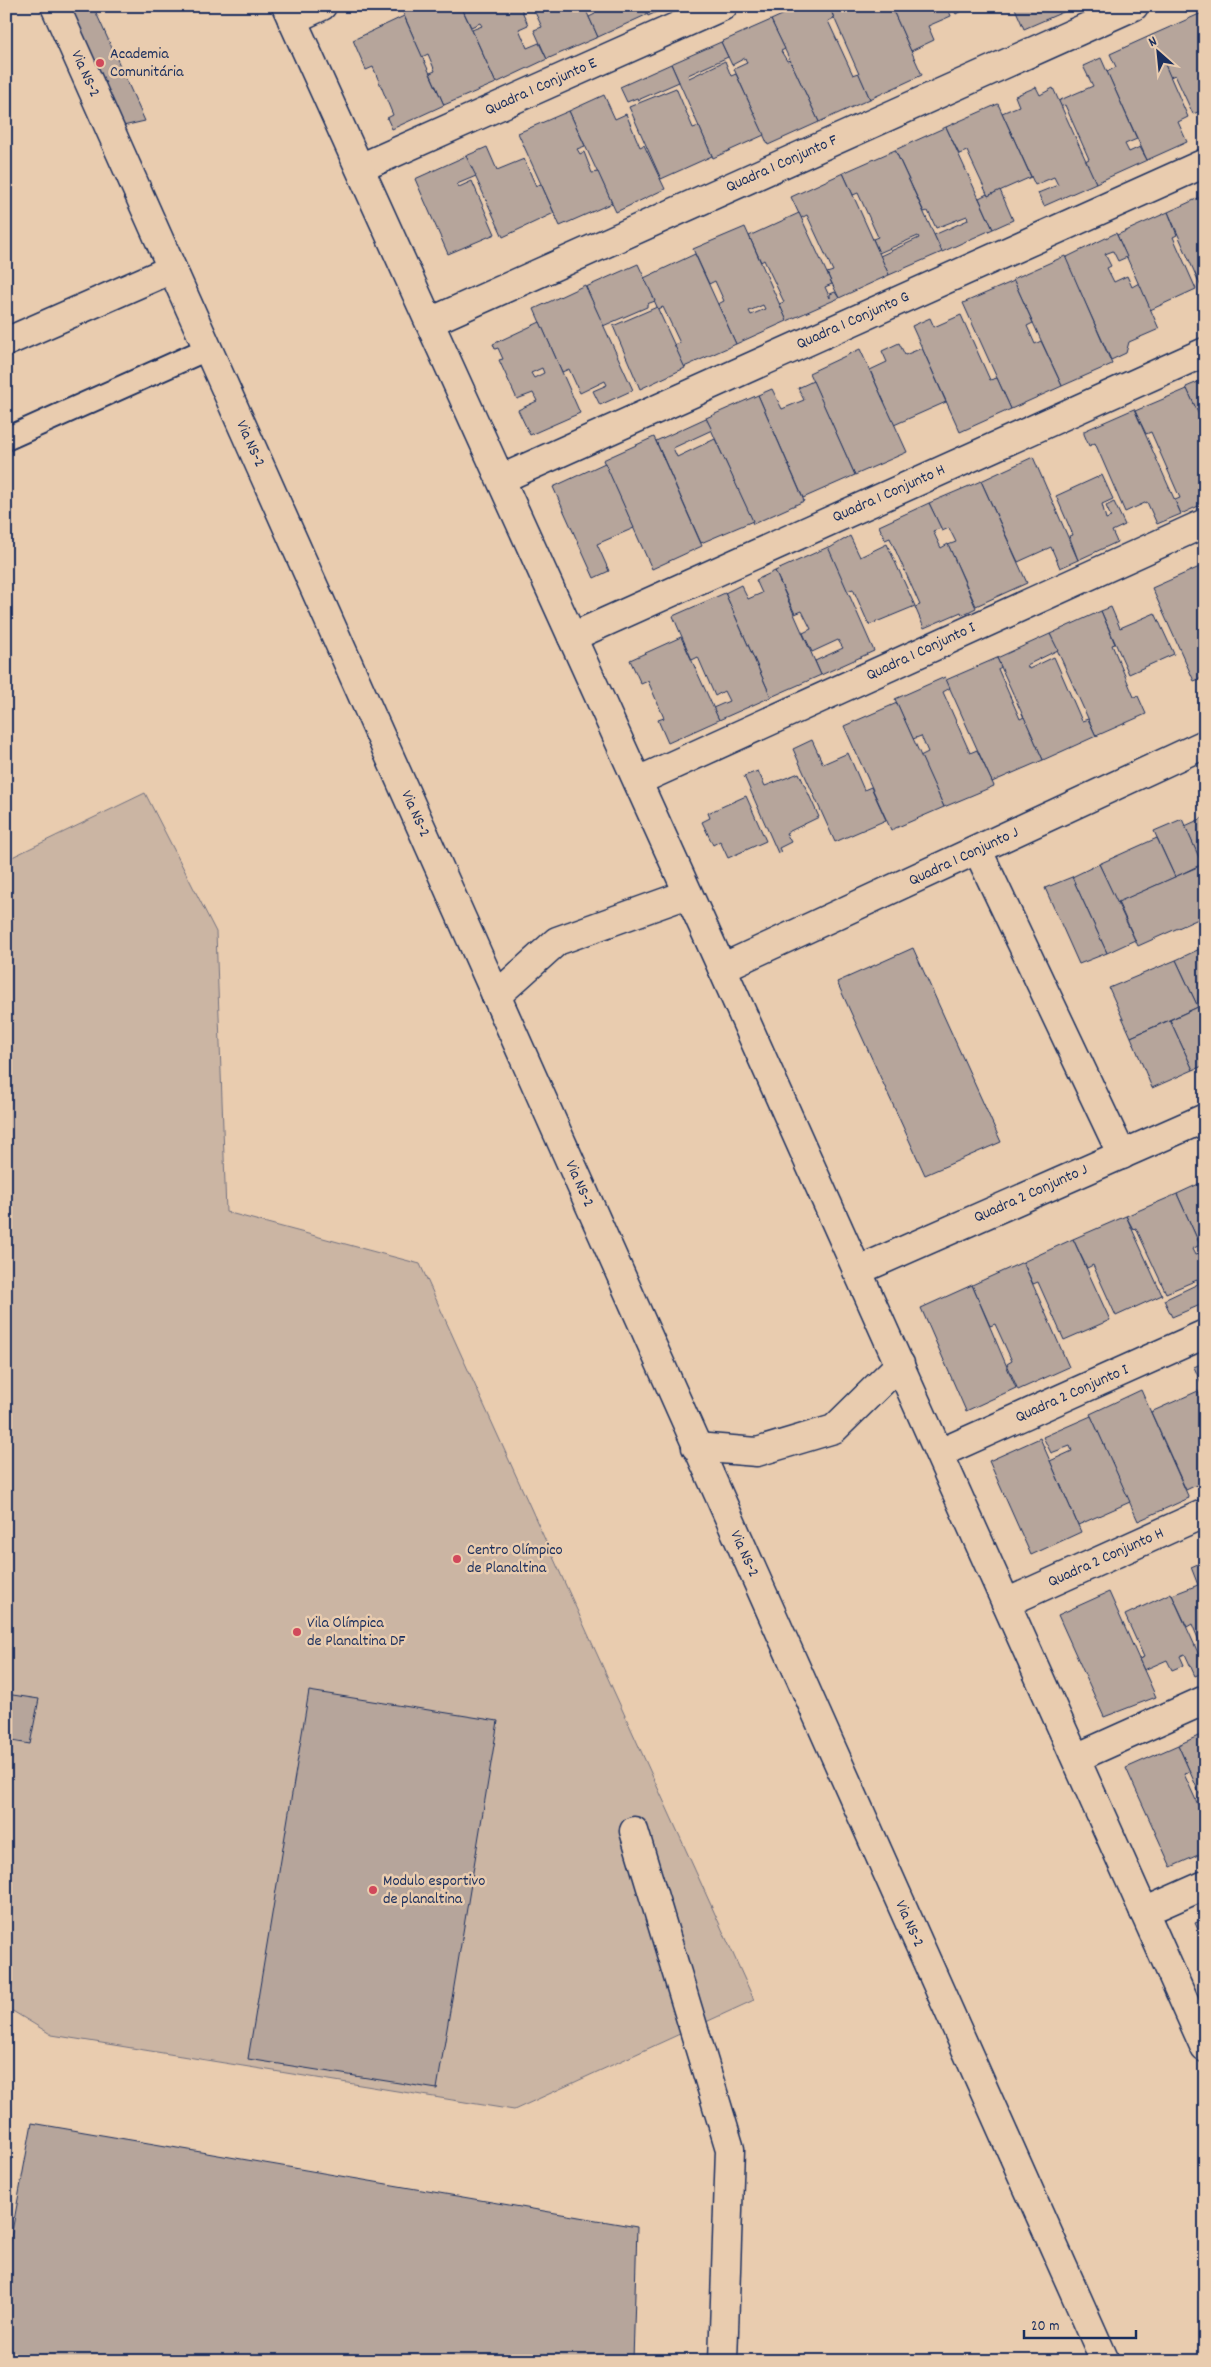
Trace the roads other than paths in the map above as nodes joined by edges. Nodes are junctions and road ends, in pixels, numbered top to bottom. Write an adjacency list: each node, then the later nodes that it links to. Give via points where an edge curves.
1 (55, 6): 8 (street, Via NS-2)
2 (322, 6): 5 (street)
3 (723, 6): 7 (street, Quadra 1 Conjunto E)
4 (1134, 6): 9 (street, Quadra 1 Conjunto F)
5 (289, 13): 7 (street)
6 (1205, 163): 14 (street, Quadra 1 Conjunto G)
7 (360, 168): 9 (street)
8 (172, 268): 10 (street); 11 (street, Via NS-2)
9 (430, 322): 14 (street)
10 (6, 342)
11 (207, 349): 13 (lane); 22 (street, Via NS-2)
12 (1205, 352): 16 (street, Quadra 1 Conjunto H)
13 (6, 439)
14 (501, 480): 16 (street)
15 (1205, 522): 18 (street, Quadra 1 Conjunto I)
16 (572, 637): 18 (street)
17 (1205, 744): 19 (street, Quadra 1 Conjunto J)
18 (638, 781): 20 (street)
19 (978, 851): 21 (street, Quadra 1 Conjunto J); 24 (street)
20 (688, 894): 21 (street); 22 (street, via 557,941)
21 (722, 968): 25 (street)
22 (496, 996): 28 (street, Via NS-2)
23 (1205, 1118): 24 (street, Quadra 2 Conjunto J)
24 (1122, 1155): 25 (street, Quadra 2 Conjunto J)
25 (858, 1271): 27 (street)
26 (1205, 1334): 29 (street, Quadra 2 Conjunto I)
27 (900, 1364): 28 (street, via 834,1429 757,1452); 29 (street)
28 (696, 1447): 39 (street, Via NS-2)
29 (940, 1453): 31 (street)
30 (1205, 1513): 31 (street, Quadra 2 Conjunto H)
31 (1006, 1603): 33 (street)
32 (1205, 1700): 33 (street)
33 (1076, 1758): 36 (street)
34 (634, 1831): 38 (street, via 730,2149)
35 (1205, 1885): 36 (street)
36 (1144, 1912): 37 (street)
37 (1205, 2048)
38 (723, 2361)
39 (1105, 2361)

